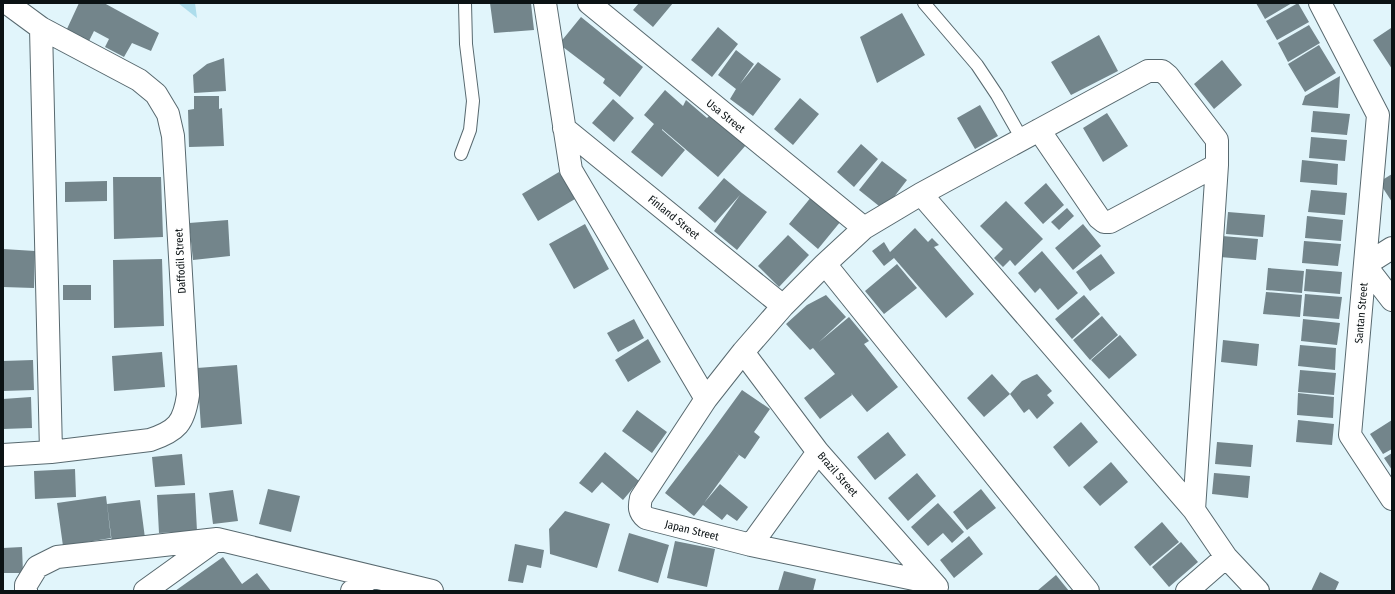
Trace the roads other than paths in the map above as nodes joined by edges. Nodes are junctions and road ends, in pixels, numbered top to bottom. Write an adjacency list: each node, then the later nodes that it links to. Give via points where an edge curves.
1 (7, 3): 7 (street, Daffodil Street)
2 (465, 3): 11 (lane, via 472,101 470,130)
3 (545, 3): 9 (street)
4 (589, 3): 14 (street, Usa Street)
5 (924, 3): 10 (lane)
6 (1320, 3): 8 (street)
7 (41, 28): 22 (street); 22 (street, Daffodil Street, via 139,80 156,94 168,114 173,136 188,395 186,411 178,425 166,435 150,440)
8 (1385, 110): 17 (street, Santan Street)
9 (564, 128): 19 (street, Finland Street); 21 (street, via 571,170)
10 (1031, 134): 12 (street, via 1104,222 1110,222); 12 (street, Japan Street, via 1148,71 1162,71 1217,140); 13 (street, Japan Street)
11 (461, 154)
12 (1217, 165): 26 (street)
13 (921, 194): 14 (street, Japan Street); 26 (street)
14 (864, 228): 16 (street, Japan Street)
15 (1392, 248): 17 (street)
16 (825, 264): 19 (street, Japan Street); 36 (street)
17 (1365, 265): 18 (street); 25 (street, Santan Street, via 1350,434)
18 (1392, 300)
19 (783, 306): 20 (street, Japan Street)
20 (743, 352): 21 (street, Japan Street); 23 (street, Brazil Street)
21 (706, 399): 28 (street, Japan Street, via 641,498 639,510 646,518)
22 (51, 452): 24 (street, Daffodil Street)
23 (818, 452): 28 (street); 31 (street, Brazil Street)
24 (3, 455)
25 (1392, 499)
26 (1194, 510): 29 (street)
27 (217, 539): 30 (street); 32 (street, via 57,557 37,567 26,585); 33 (street)
28 (751, 545): 31 (street, Japan Street)
29 (1226, 557): 37 (street); 38 (street)
30 (372, 577): 34 (street); 35 (street)
31 (937, 587)
32 (26, 591)
33 (145, 591)
34 (352, 591)
35 (432, 591)
36 (1088, 591)
37 (1187, 591)
38 (1258, 591)

